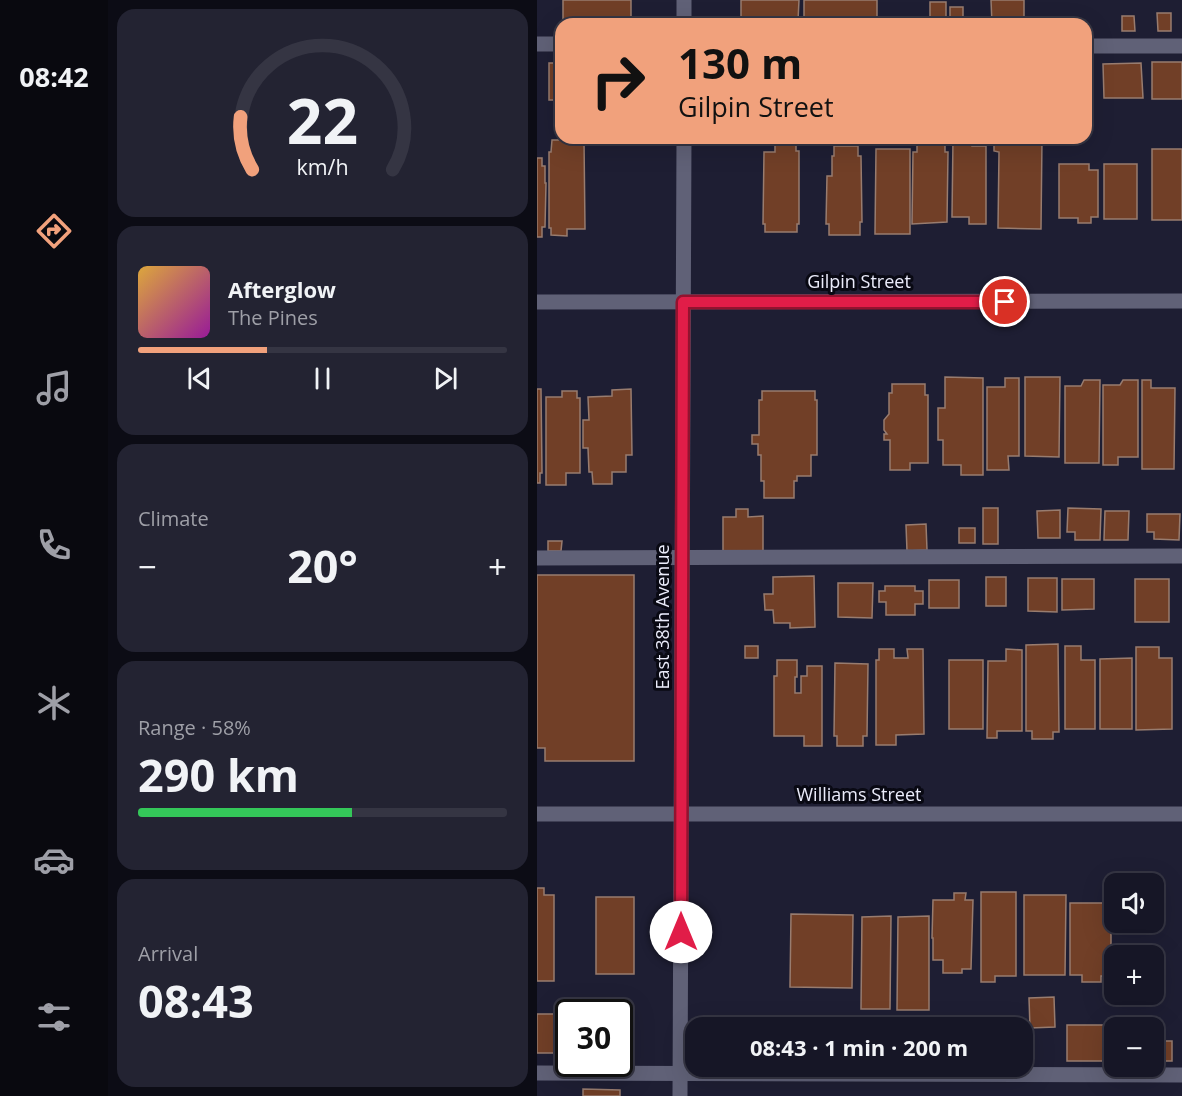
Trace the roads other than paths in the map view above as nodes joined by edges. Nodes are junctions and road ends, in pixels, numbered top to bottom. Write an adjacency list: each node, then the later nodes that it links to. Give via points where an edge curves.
1 (684, 0): 2 (street)
2 (684, 18)
3 (537, 44): 4 (street)
4 (555, 44)
5 (1092, 46): 6 (street)
6 (1182, 46)
7 (684, 144): 10 (street, East 38th Avenue)
8 (1182, 301): 10 (street, Gilpin Street)
9 (537, 302): 10 (street, Gilpin Street)
10 (683, 302): 13 (street, East 38th Avenue)
11 (1182, 556): 13 (street)
12 (537, 558): 13 (street)
13 (683, 558): 15 (street, East 38th Avenue)
14 (537, 814): 15 (street, Williams Street)
15 (682, 814): 16 (street, Williams Street); 18 (street, East 38th Avenue)
16 (1182, 814)
17 (537, 1073): 18 (street)
18 (681, 1073): 19 (street); 20 (street, East 38th Avenue)
19 (1182, 1076)
20 (681, 1096)

